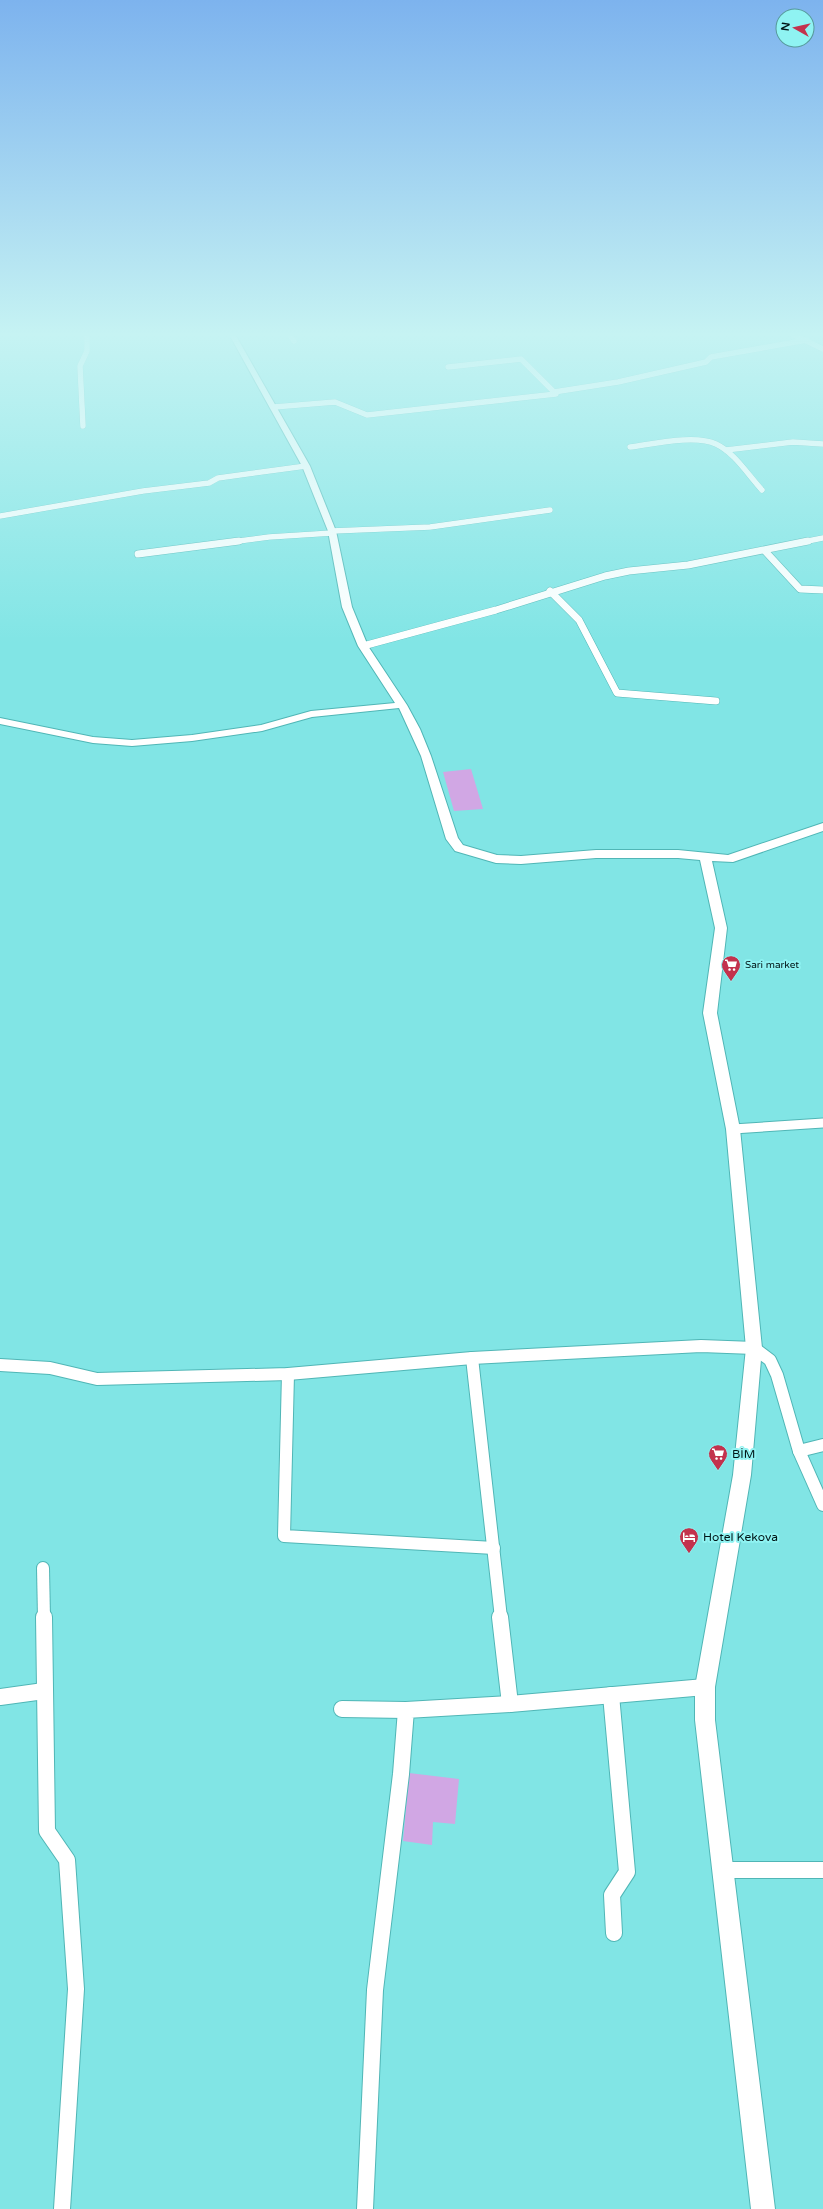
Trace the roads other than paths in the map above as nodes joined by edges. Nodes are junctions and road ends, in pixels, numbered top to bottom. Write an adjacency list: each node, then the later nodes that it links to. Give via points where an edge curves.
1 (290, 437): 5 (street)
2 (823, 444): 4 (street, via 793,442)
3 (630, 447): 4 (street, via 685,441 715,443)
4 (726, 450): 6 (street)
5 (306, 466): 8 (street, via 218,478 208,483 143,491); 9 (street)
6 (762, 490)
7 (550, 510): 9 (street, via 430,527)
8 (0, 516)
9 (332, 532): 12 (street, via 268,537); 15 (street, via 347,607)
10 (823, 538): 11 (street)
11 (765, 551): 13 (street, via 800,589); 14 (street, via 688,565 629,571)
12 (138, 554)
13 (823, 590)
14 (550, 591): 15 (street, via 496,610); 16 (street, via 579,620 617,692)
15 (362, 646): 17 (street)
16 (716, 702)
17 (402, 704): 18 (street, via 311,714 262,728 132,743 93,740); 20 (street, via 426,756 452,839 459,848 496,859 521,860 596,854 678,854)
18 (0, 721)
19 (823, 827): 20 (street, via 729,859)
20 (705, 858): 22 (street, via 721,928 710,1013)
21 (823, 1124): 22 (street)
22 (733, 1129): 23 (street)
23 (754, 1348): 24 (street, via 701,1346); 28 (street, via 770,1360 777,1375); 32 (street, via 742,1475)
24 (472, 1358): 26 (street); 30 (street)
25 (0, 1364): 26 (street, via 50,1368 97,1379)
26 (288, 1374): 30 (street, via 284,1536)
27 (823, 1445): 28 (street)
28 (799, 1451): 29 (street)
29 (823, 1506)
30 (494, 1548): 36 (street)
31 (42, 1568): 33 (street)
32 (706, 1687): 34 (street); 39 (street, via 705,1720)
33 (44, 1691): 35 (street); 42 (street, via 47,1831 66,1860 76,1989)
34 (612, 1695): 36 (street); 41 (street, via 627,1872 612,1895)
35 (0, 1696)
36 (510, 1704): 38 (street)
37 (342, 1709): 38 (street)
38 (406, 1710): 43 (street, via 401,1774 375,1990)
39 (722, 1870): 40 (street); 44 (street)
40 (823, 1870)
41 (614, 1933)
42 (62, 2209)
43 (365, 2209)
44 (763, 2209)

